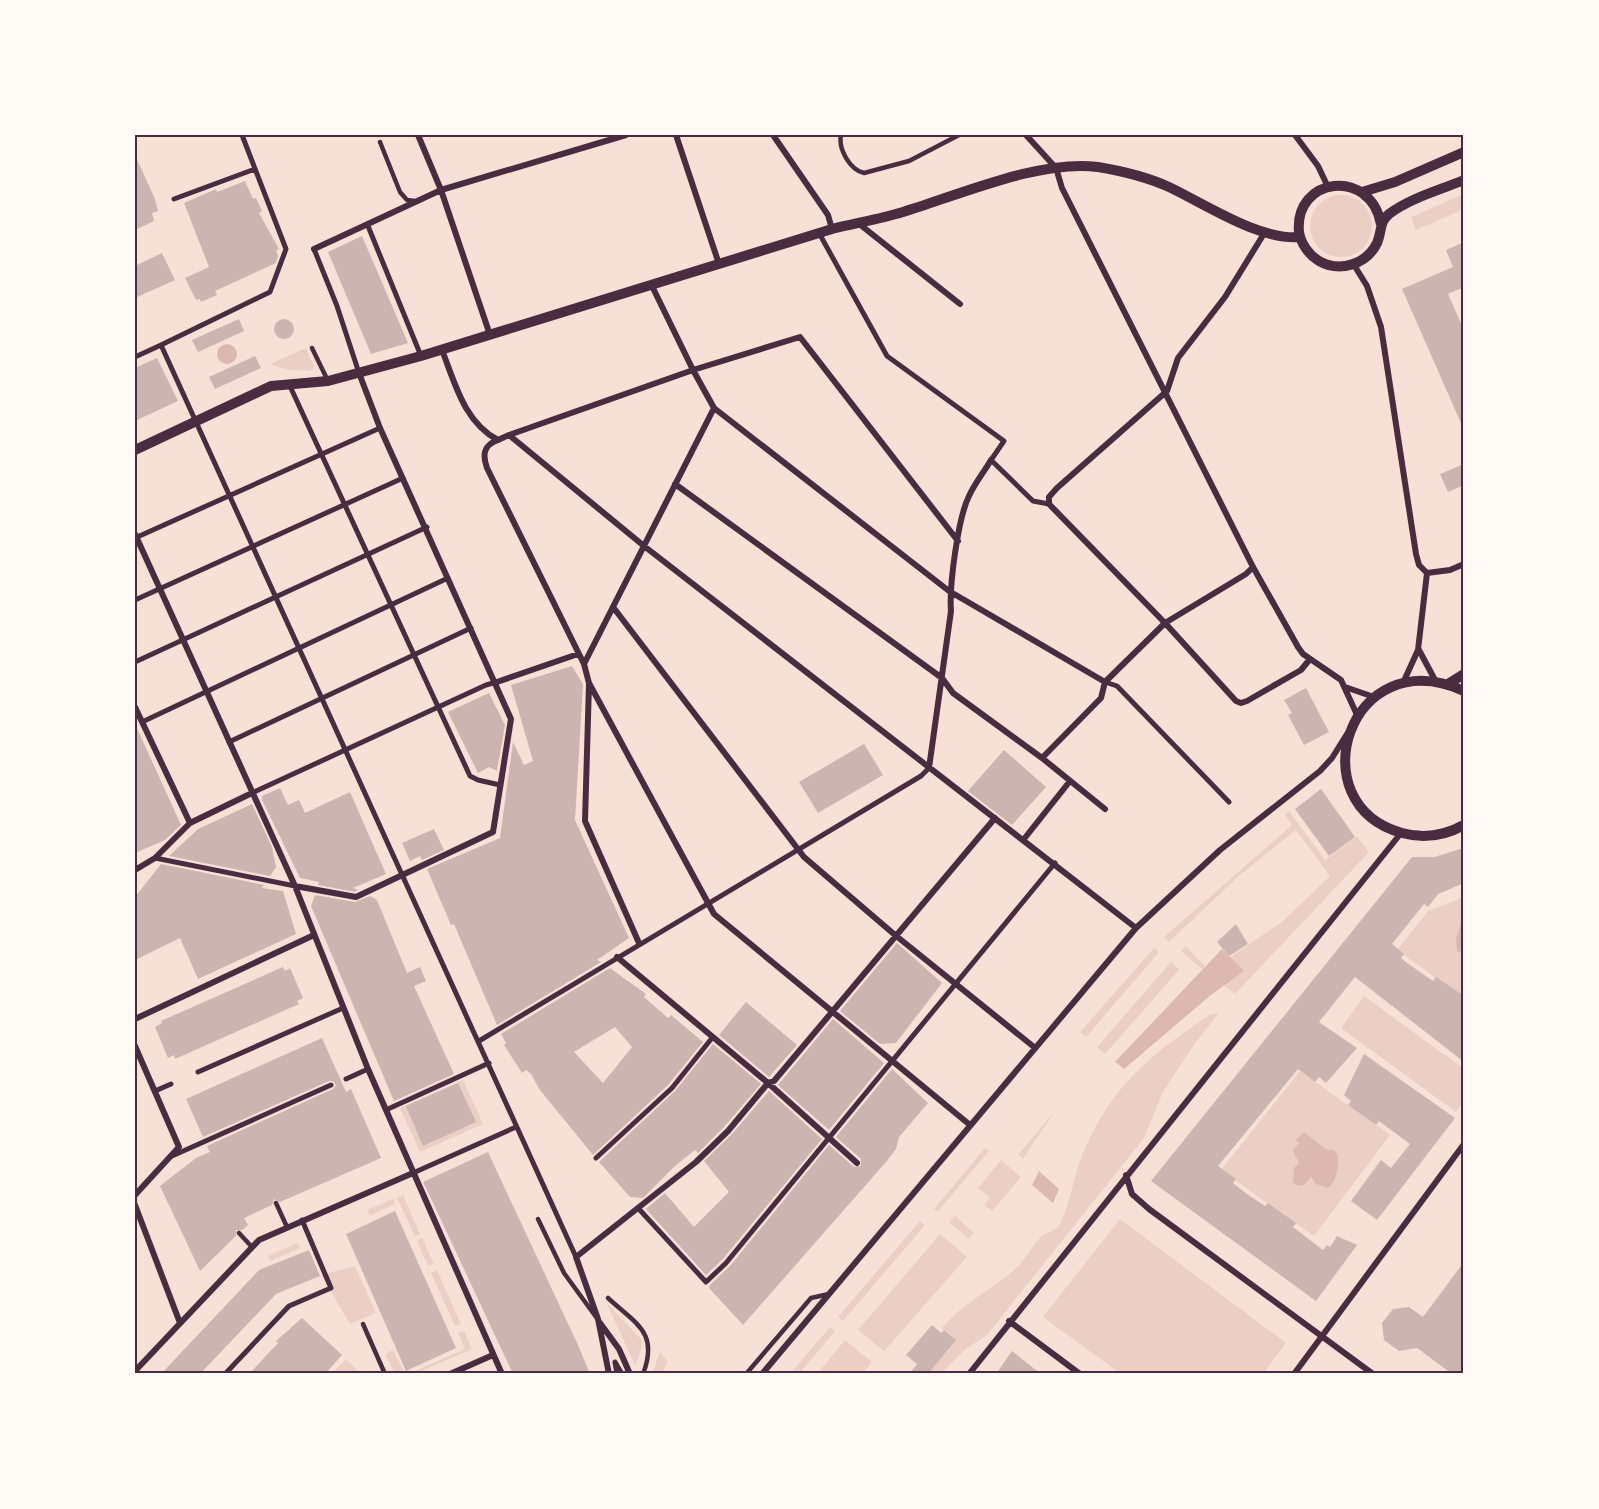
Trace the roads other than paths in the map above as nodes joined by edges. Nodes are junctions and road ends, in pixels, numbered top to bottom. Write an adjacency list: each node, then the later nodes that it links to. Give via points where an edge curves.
1 (242, 135): 13 (street)
2 (418, 135): 16 (street)
3 (626, 135): 16 (street)
4 (676, 135): 28 (street)
5 (773, 135): 23 (street, via 828,214)
6 (841, 135): 7 (lane, via 844,154 857,172 864,173 909,161)
7 (959, 135)
8 (1026, 135): 12 (street)
9 (1295, 135): 15 (street)
10 (380, 142): 19 (lane, via 403,196)
11 (1464, 152): 17 (street)
12 (1056, 168): 20 (street); 24 (street, via 1100,168 1150,180); 42 (street, via 1062,188)
13 (255, 169): 18 (street); 33 (street, via 286,249 270,292)
14 (1464, 180): 21 (street, via 1402,207)
15 (1328, 187): 17 (street, via 1340,185); 26 (street, via 1307,201 1301,212)
16 (441, 190): 19 (street); 32 (street)
17 (1362, 192): 21 (street, via 1375,206)
18 (174, 199)
19 (420, 201): 22 (street)
20 (858, 223): 23 (street); 31 (street)
21 (1381, 224): 29 (street, via 1371,253)
22 (368, 226): 27 (street); 36 (street)
23 (832, 229): 25 (street)
24 (1265, 232): 26 (street); 42 (street, via 1225,297 1178,358)
25 (819, 233): 28 (street); 50 (street, via 887,356 1004,441)
26 (1300, 237): 29 (street, via 1312,256 1321,262)
27 (314, 249): 39 (street)
28 (719, 264): 30 (street)
29 (1354, 265): 64 (street, via 1367,286 1381,327 1416,554)
30 (651, 285): 32 (street); 38 (street)
31 (960, 304)
32 (490, 335): 35 (street)
33 (161, 345): 37 (street); 44 (street)
34 (312, 348): 40 (lane)
35 (442, 350): 36 (street); 47 (street, via 460,398 476,423)
36 (421, 356): 39 (street)
37 (135, 357)
38 (693, 370): 43 (street); 46 (street); 58 (street, via 800,337)
39 (359, 374): 40 (street); 45 (street)
40 (328, 381): 41 (street)
41 (289, 384): 44 (street, via 271,386); 49 (street)
42 (1167, 391): 54 (street, via 1057,488 1049,497); 63 (street)
43 (714, 408): 52 (street); 67 (street)
44 (196, 421): 48 (street); 53 (street)
45 (380, 428): 49 (street); 51 (street)
46 (509, 435): 47 (street); 60 (street)
47 (498, 440): 77 (street, via 490,443 483,459)
48 (135, 450)
49 (322, 454): 53 (street); 55 (street)
50 (991, 460): 54 (street, via 1033,501); 58 (street, via 968,498)
51 (403, 478): 55 (street); 56 (street)
52 (675, 484): 60 (street); 83 (street)
53 (230, 496): 57 (street); 59 (street)
54 (1049, 504): 72 (street)
55 (346, 505): 59 (street); 61 (street)
56 (427, 527): 61 (street); 65 (street)
57 (136, 536): 66 (street)
58 (958, 541): 67 (street)
59 (253, 546): 66 (street); 68 (street)
60 (644, 546): 71 (street); 103 (street)
61 (368, 554): 68 (street); 70 (street)
62 (1464, 564): 64 (street)
63 (1253, 567): 72 (street); 79 (street, via 1298,647)
64 (1427, 573): 76 (street)
65 (448, 578): 70 (street); 73 (street)
66 (160, 588): 69 (street); 74 (street)
67 (949, 591): 83 (street, via 951,611); 86 (street)
68 (276, 597): 74 (street); 75 (street)
69 (135, 600)
70 (392, 605): 75 (street); 78 (street)
71 (614, 607): 81 (street); 114 (street)
72 (1165, 623): 79 (street, via 1240,704 1301,670); 86 (street)
73 (471, 628): 78 (street); 85 (street)
74 (183, 641): 80 (street); 92 (street)
75 (300, 649): 92 (street); 93 (street)
76 (1418, 650): 84 (street); 88 (street)
77 (578, 654): 81 (street); 85 (street)
78 (414, 655): 93 (street); 96 (street)
79 (1310, 659): 90 (street)
80 (135, 662)
81 (584, 664): 87 (street)
82 (1464, 674): 89 (street)
83 (942, 678): 102 (street, via 953,693); 103 (street)
84 (1435, 680): 88 (street); 89 (street)
85 (497, 682): 96 (street); 105 (street, via 511,718)
86 (1105, 682): 102 (street, via 1101,698); 107 (street, via 1117,686)
87 (589, 683): 120 (street); 124 (street, via 585,821)
88 (1403, 683): 94 (street)
89 (1448, 684): 91 (street)
90 (1345, 686): 94 (street); 97 (street)
91 (1464, 691)
92 (206, 693): 98 (street); 100 (street)
93 (322, 698): 100 (street); 101 (street)
94 (1374, 698): 97 (street)
95 (135, 707): 98 (street)
96 (437, 707): 101 (street); 105 (street, via 470,776)
97 (1358, 717): 99 (street)
98 (142, 722): 110 (street)
99 (1351, 728): 112 (street, via 1344,755 1352,792 1369,815); 121 (street, via 1320,771 1220,850)
100 (229, 742): 106 (street)
101 (345, 750): 106 (street); 118 (street)
102 (1042, 758): 104 (street)
103 (929, 768): 109 (street); 114 (street)
104 (1070, 781): 108 (street); 113 (street)
105 (500, 785): 118 (street, via 493,832)
106 (252, 794): 110 (street); 119 (street)
107 (1229, 802)
108 (1104, 809)
109 (995, 818): 113 (street); 123 (street)
110 (190, 823): 115 (street)
111 (1464, 825): 112 (street, via 1428,837)
112 (1401, 833): 152 (street)
113 (1024, 839): 116 (street)
114 (800, 849): 120 (street); 123 (street, via 804,857)
115 (155, 858): 117 (street); 119 (street)
116 (1055, 863): 121 (street); 126 (street)
117 (135, 870)
118 (403, 876): 119 (street, via 354,898); 131 (street)
119 (295, 886): 122 (street)
120 (709, 903): 124 (street); 128 (street, via 714,914)
121 (1136, 928): 133 (street)
122 (314, 935): 127 (street); 129 (street)
123 (895, 936): 126 (street); 128 (street)
124 (639, 943): 125 (street)
125 (617, 957): 130 (street); 131 (street)
126 (955, 983): 133 (street); 134 (street)
127 (343, 1008): 136 (street); 137 (street)
128 (831, 1012): 134 (street); 139 (street)
129 (135, 1019)
130 (712, 1038): 139 (street); 149 (street, via 672,1088)
131 (479, 1041): 135 (street)
132 (135, 1046): 142 (street)
133 (1034, 1047): 144 (street)
134 (892, 1060): 144 (street); 146 (street)
135 (489, 1063): 143 (street); 145 (street)
136 (368, 1069): 138 (street); 143 (street)
137 (198, 1072)
138 (346, 1079)
139 (768, 1083): 146 (street); 156 (street, via 696,1162)
140 (171, 1084): 142 (street)
141 (331, 1085): 148 (street)
142 (155, 1091): 148 (street, via 179,1147)
143 (388, 1109): 151 (street)
144 (970, 1125): 163 (street)
145 (516, 1127): 151 (street); 162 (street)
146 (828, 1138): 150 (street); 156 (street, via 706,1282)
147 (1464, 1144): 169 (street)
148 (170, 1156): 153 (street)
149 (596, 1158)
150 (857, 1163)
151 (413, 1173): 158 (street); 170 (street)
152 (1126, 1175): 166 (street); 169 (street, via 1132,1194 1149,1209)
153 (135, 1195)
154 (276, 1203): 159 (lane)
155 (135, 1205): 167 (street)
156 (638, 1208): 162 (street)
157 (538, 1219): 165 (lane, via 564,1273)
158 (302, 1220): 159 (street); 172 (street, via 331,1288 289,1306)
159 (288, 1227): 161 (street)
160 (239, 1233): 161 (lane)
161 (251, 1246): 167 (street)
162 (576, 1257): 165 (street)
163 (830, 1294): 181 (lane, via 811,1298); 182 (street)
164 (608, 1298): 180 (lane, via 646,1335 649,1353)
165 (598, 1319): 176 (street); 179 (street, via 620,1349)
166 (1009, 1321): 183 (street); 184 (street)
167 (180, 1323): 171 (street)
168 (363, 1324): 173 (lane)
169 (1321, 1336): 185 (street); 186 (street)
170 (493, 1355): 174 (street); 175 (street)
171 (135, 1371)
172 (225, 1374)
173 (386, 1374)
174 (450, 1374)
175 (502, 1374)
176 (609, 1374)
177 (617, 1374): 178 (street, via 615,1362)
178 (622, 1374)
179 (630, 1374)
180 (643, 1374)
181 (746, 1374)
182 (762, 1374)
183 (969, 1374)
184 (1080, 1374)
185 (1294, 1374)
186 (1373, 1374)

